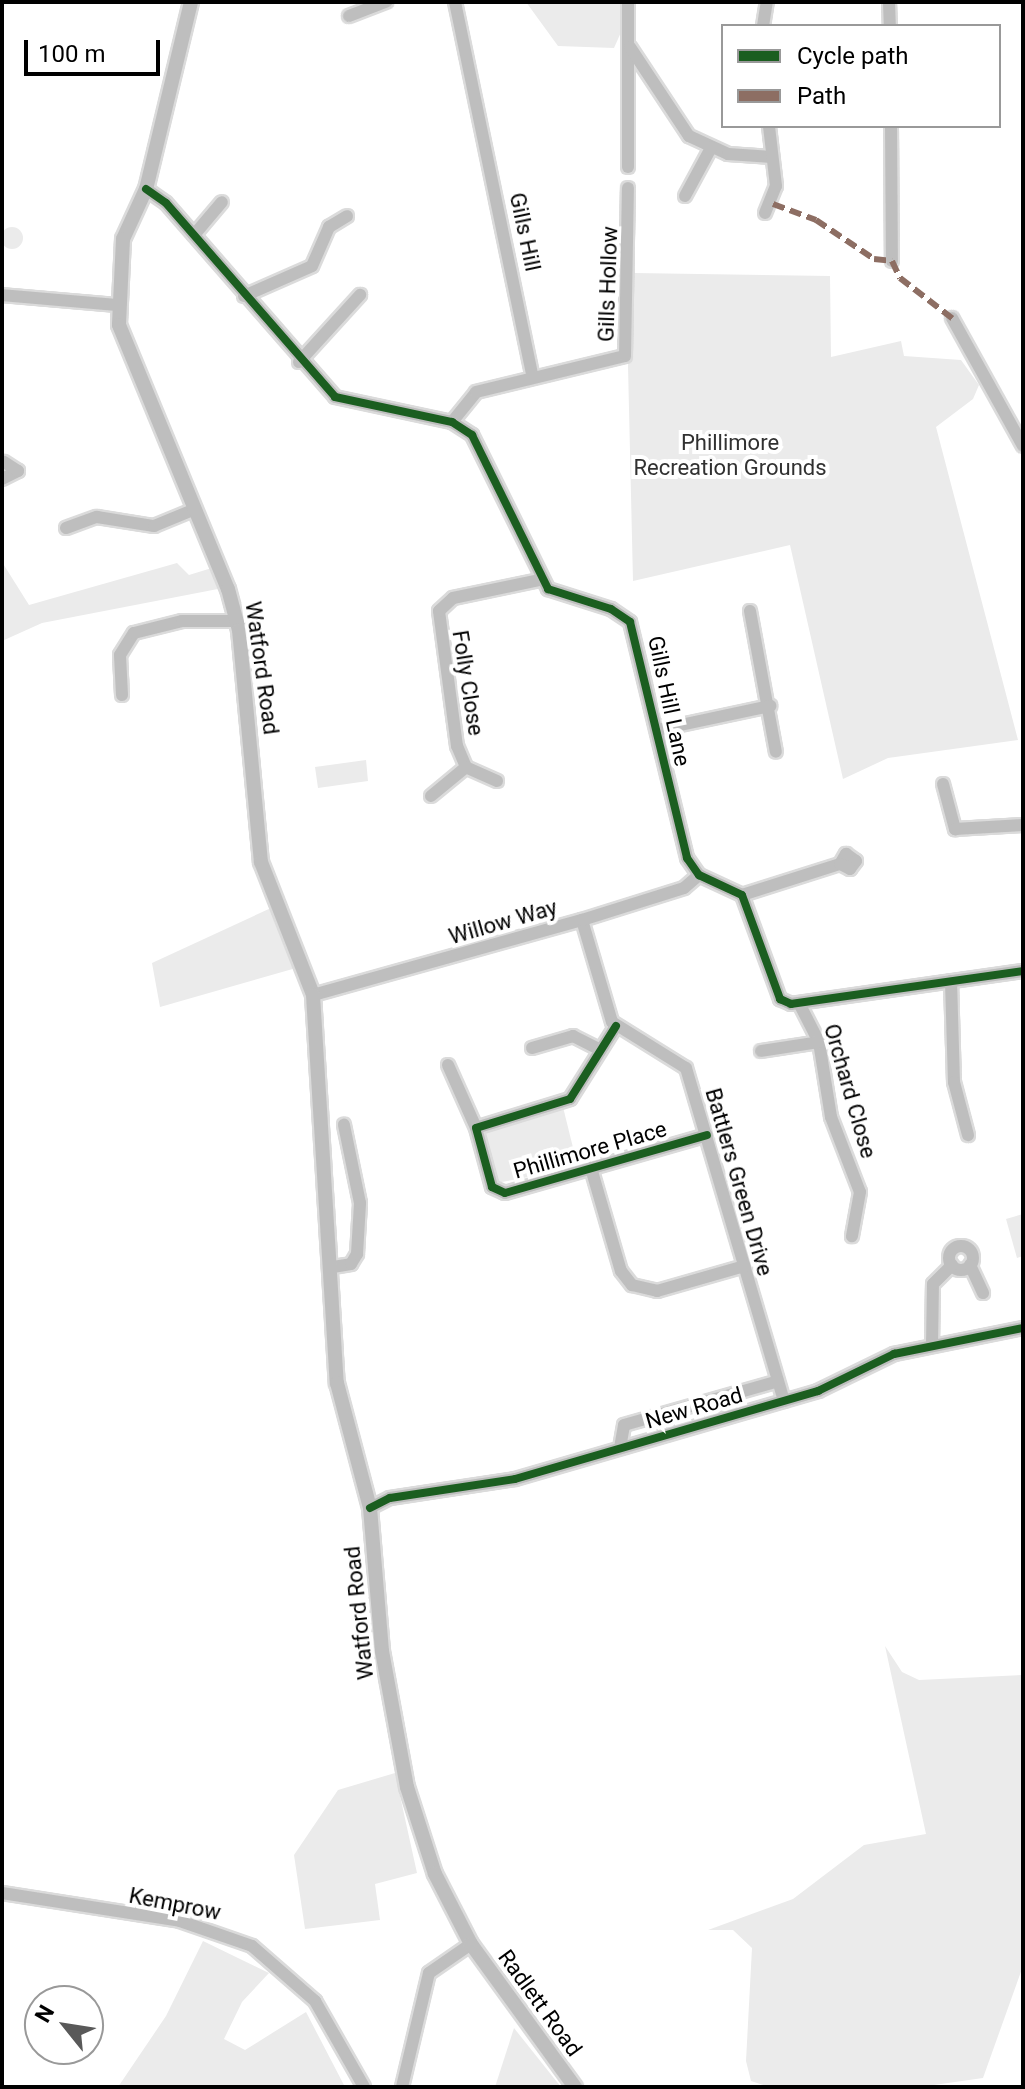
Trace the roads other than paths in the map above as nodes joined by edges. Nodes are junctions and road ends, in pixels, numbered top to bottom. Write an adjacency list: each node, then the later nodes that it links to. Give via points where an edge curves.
1 (191, 2): 17 (main road, Watford Road)
2 (386, 2): 7 (street)
3 (455, 2): 30 (street, Gills Hill)
4 (628, 2): 10 (street)
5 (767, 2): 8 (street)
6 (889, 2): 9 (street)
7 (349, 16)
8 (763, 24)
9 (890, 24)
10 (630, 47): 13 (street, via 666,111); 15 (street)
11 (769, 128): 14 (street)
12 (891, 128): 23 (street)
13 (711, 148): 14 (street); 18 (street)
14 (772, 157): 20 (street, via 776,186)
15 (628, 167)
16 (628, 188): 30 (street, Gills Hollow, via 625,356)
17 (146, 189): 22 (street); 27 (main road, Watford Road, via 123,239)
18 (685, 196)
19 (222, 202): 22 (street)
20 (765, 213)
21 (347, 216): 26 (street, via 329,227 312,266)
22 (194, 235): 26 (street)
23 (892, 261)
24 (2, 295): 27 (street)
25 (360, 295): 29 (street)
26 (244, 296): 29 (street)
27 (117, 305): 35 (main road, Watford Road)
28 (952, 318): 32 (street)
29 (299, 362): 31 (street, via 345,402)
30 (532, 374): 31 (street, via 476,392)
31 (452, 422): 37 (street, via 472,435 490,464)
32 (1023, 446)
33 (3, 459): 34 (street, via 18,471)
34 (2, 479)
35 (193, 510): 36 (street, via 154,526 97,517); 39 (main road, Watford Road)
36 (66, 528)
37 (540, 580): 42 (street, Gills Hill Lane, via 566,601 602,606 630,622); 44 (street, Folly Close, via 442,606 437,618)
38 (750, 611): 41 (street)
39 (238, 621): 40 (street, via 172,622 134,633 120,655); 55 (main road, Watford Road, via 261,862)
40 (122, 695)
41 (770, 706): 42 (street); 43 (street)
42 (657, 730): 50 (street, Gills Hill Lane, via 687,858)
43 (776, 752)
44 (466, 767): 45 (street, Folly Close); 47 (street, Folly Close)
45 (497, 781)
46 (943, 784): 48 (street, via 955,829)
47 (431, 796)
48 (1023, 825)
49 (840, 864): 51 (street)
50 (699, 875): 51 (street); 52 (street, Willow Way, via 684,888)
51 (742, 895): 56 (street, via 776,992 785,1003)
52 (582, 920): 55 (street, Willow Way); 57 (street)
53 (1023, 971): 54 (street)
54 (951, 981): 56 (street); 66 (street, via 954,1082)
55 (313, 995): 72 (main road, Watford Road)
56 (799, 1003): 58 (street, Orchard Close)
57 (616, 1026): 60 (street); 65 (street, Battlers Green Drive, via 686,1068)
58 (819, 1042): 61 (street); 68 (street, Orchard Close, via 831,1117 860,1192)
59 (532, 1048): 60 (street, via 573,1036)
60 (598, 1049): 64 (street, via 570,1099)
61 (761, 1051)
62 (448, 1065): 64 (street, Phillimore Place)
63 (344, 1125): 72 (street, via 360,1203 357,1254 351,1264)
64 (476, 1128): 67 (street, Phillimore Place, via 500,1193)
65 (707, 1135): 67 (street, Phillimore Place); 71 (street, Battlers Green Drive)
66 (968, 1135)
67 (591, 1168): 71 (street, via 621,1271 632,1285 657,1291)
68 (852, 1236)
69 (952, 1265): 70 (street); 70 (street, via 950,1255 960,1246 972,1254); 75 (street, via 933,1284)
70 (970, 1265): 73 (street)
71 (745, 1266): 76 (street, Battlers Green Drive)
72 (333, 1267): 79 (main road, Watford Road, via 337,1383)
73 (983, 1293)
74 (1023, 1328): 75 (street, New Road)
75 (932, 1346): 77 (street, New Road, via 881,1359)
76 (778, 1381): 77 (street, Battlers Green Drive); 78 (street, New Road, via 624,1425)
77 (784, 1401): 78 (street, New Road)
78 (620, 1448): 79 (street, New Road, via 515,1479 390,1498)
79 (370, 1508): 81 (main road, Watford Road, via 382,1651 407,1787 435,1874)
80 (2, 1893): 82 (street, Kemprow, via 206,1927 252,1946 315,2001)
81 (471, 1944): 83 (street, via 429,1973); 84 (main road, Radlett Road)
82 (364, 2087)
83 (402, 2087)
84 (575, 2087)

